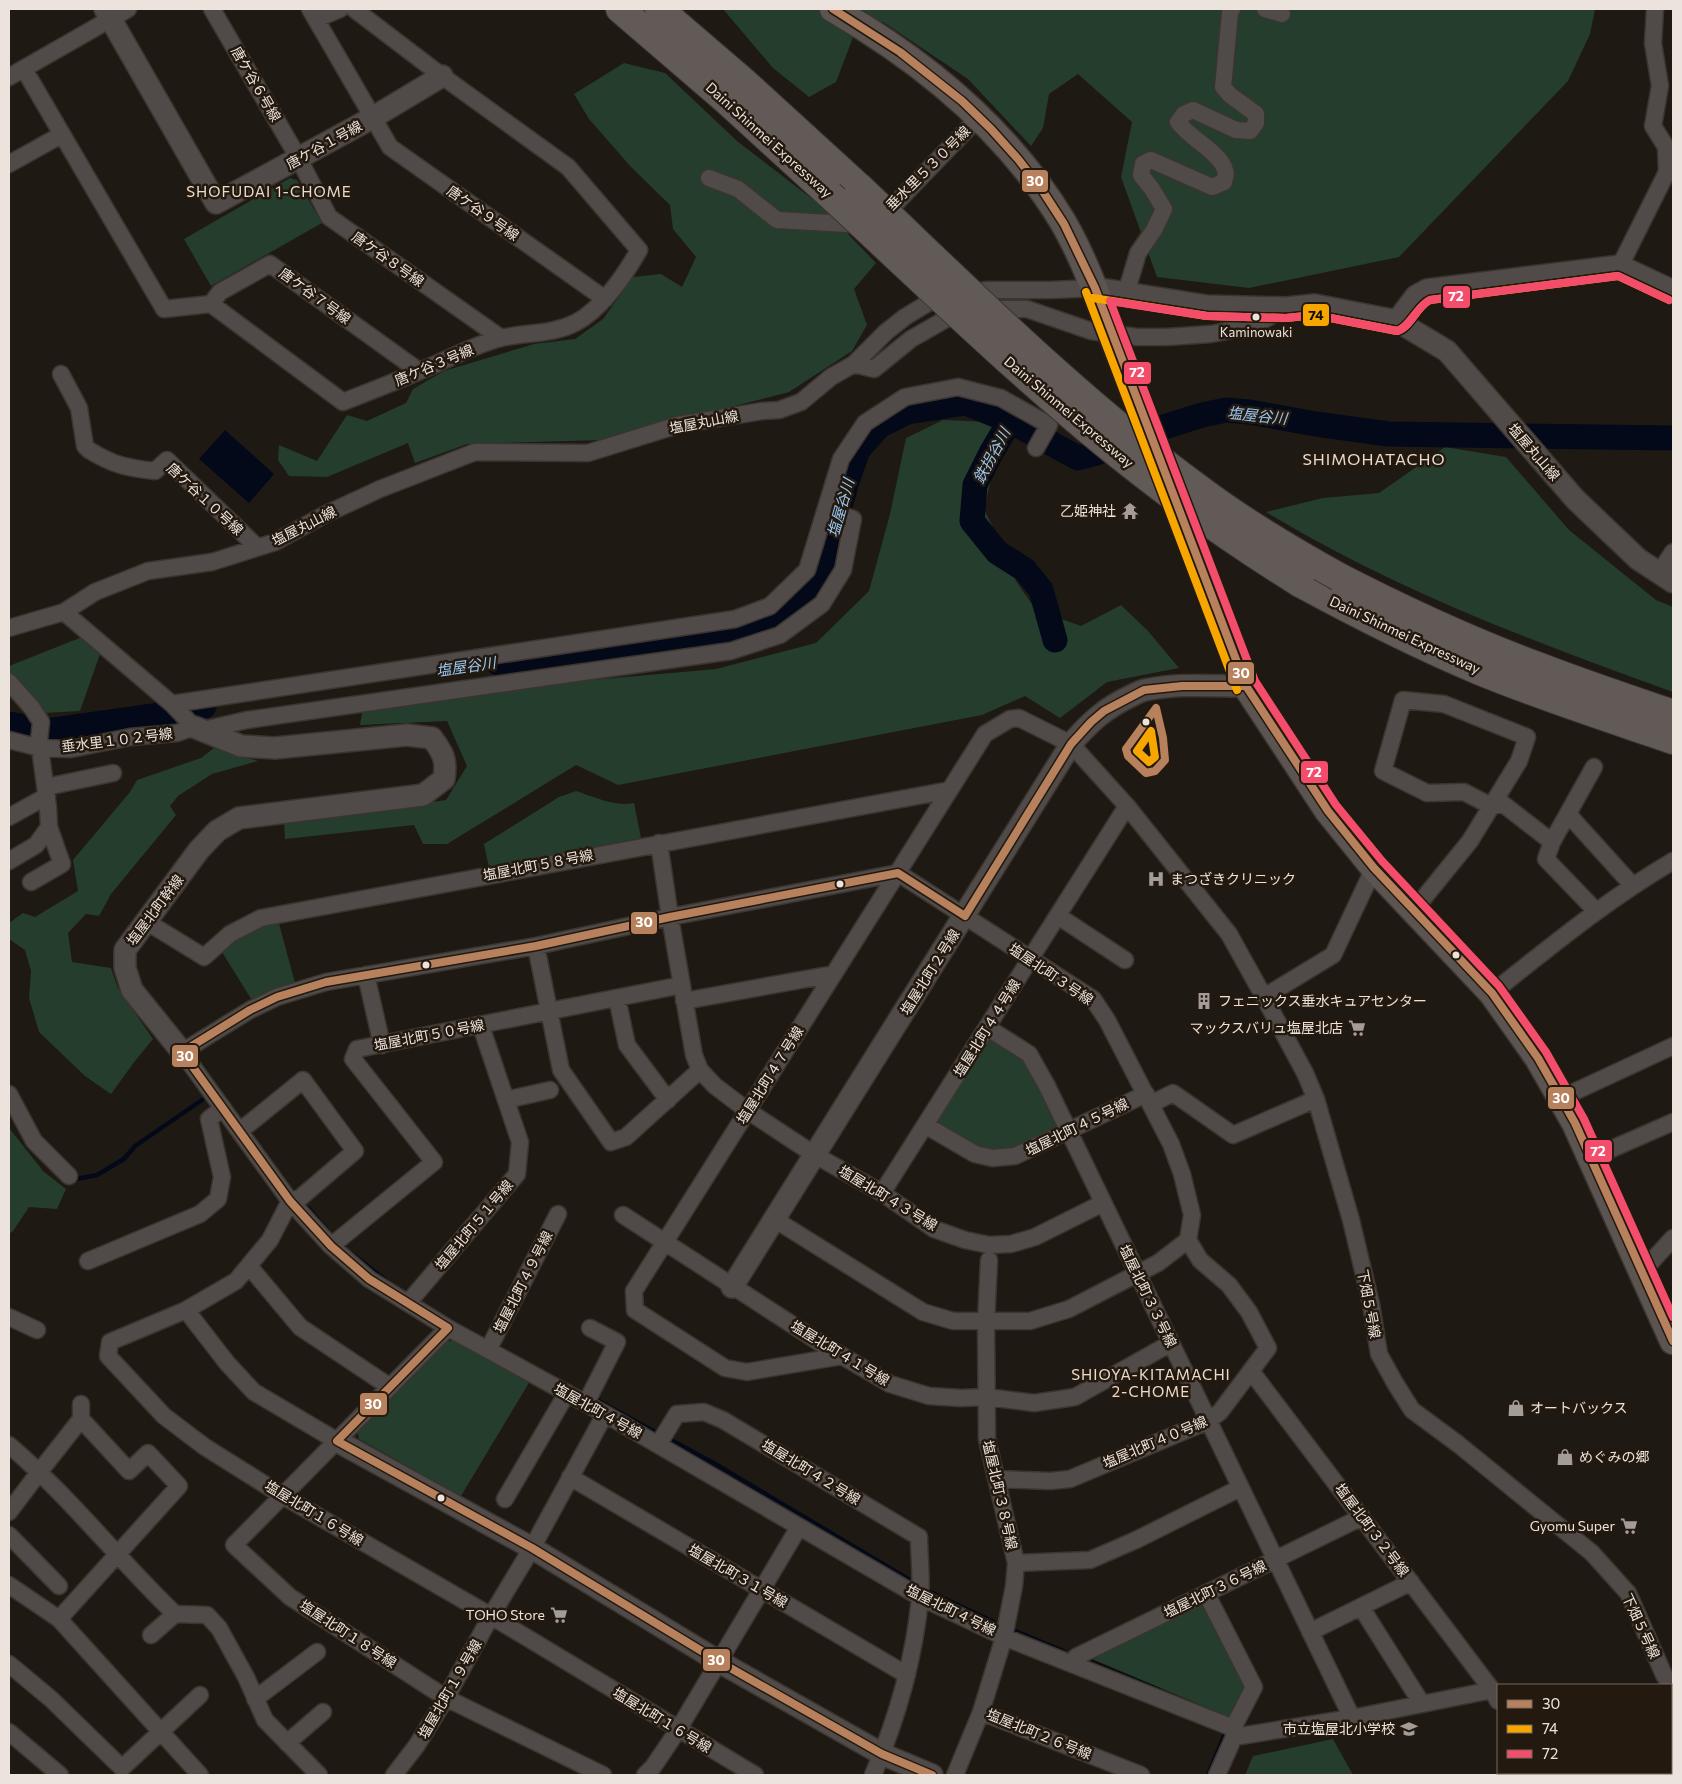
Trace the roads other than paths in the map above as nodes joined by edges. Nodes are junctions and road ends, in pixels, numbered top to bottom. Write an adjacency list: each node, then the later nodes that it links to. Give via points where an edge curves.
1 (212, 9): 24 (street, 唐ケ谷６号線)
2 (340, 9): 13 (street)
3 (354, 9): 17 (street)
4 (600, 9): 20 (highway)
5 (620, 9): 20 (highway, Daini Shinmei Expressway)
6 (659, 9): 15 (highway, Daini Shinmei Expressway)
7 (663, 9): 15 (highway)
8 (833, 9): 21 (main road, via 925,70)
9 (1232, 9): 31 (street, via 1223,87 1256,114 1256,124 1250,131 1236,130 1193,110 1178,122 1184,131 1221,160 1226,172 1224,182 1212,187 1151,160 1143,164 1141,175 1164,209 1138,253)
10 (1266, 9): 14 (street)
11 (1654, 9): 19 (street, via 1653,43)
12 (115, 12): 16 (street); 24 (street, 唐ケ谷１号線, via 216,203)
13 (313, 14): 22 (street, 唐ケ谷９号線)
14 (1282, 14)
15 (689, 34): 50 (highway, Daini Shinmei Expressway, bridge, via 1072,386 1202,491 1250,524 1389,603 1541,668)
16 (24, 70): 18 (street); 23 (street)
17 (442, 76): 22 (street, 唐ケ谷１号線); 32 (street, 唐ケ谷３号線, via 568,167 640,250)
18 (9, 78)
19 (1667, 84): 26 (street, via 1653,126 1666,147)
20 (728, 101): 53 (highway, Daini Shinmei Expressway, bridge, via 994,347 1098,438 1244,548 1300,583 1381,626 1481,671)
21 (979, 117): 27 (street, 垂水里５３０号線, via 897,202 874,218 848,224 777,220 738,189); 29 (main road, via 1024,167 1044,195 1067,230)
22 (372, 118): 24 (street, 唐ケ谷１号線); 32 (street, 唐ケ谷９号線, via 390,148)
23 (61, 135): 25 (street); 33 (street, via 164,309)
24 (299, 159): 36 (street, 唐ケ谷８号線, via 329,217)
25 (9, 164)
26 (1670, 172): 28 (street)
27 (709, 178)
28 (1620, 266): 30 (street); 35 (street, via 1427,290 1416,296)
29 (1095, 288): 31 (street, 塩屋丸山線); 37 (street, 塩屋丸山線, via 988,290 956,294 928,303 904,316); 48 (main road, bridge)
30 (1673, 291)
31 (1126, 293): 34 (street, 塩屋丸山線, via 1207,306)
32 (605, 299): 36 (street, 唐ケ谷３号線, via 569,326)
33 (211, 304): 38 (street, 唐ケ谷３号線, via 342,402); 38 (street, 唐ケ谷７号線, via 220,292 270,264)
34 (1286, 308): 35 (street, 塩屋丸山線, via 1315,305); 37 (street, via 1253,326 1211,334 1167,337 1137,337 1091,330 1027,309 967,311 911,339 874,368)
35 (1397, 321): 44 (street, 塩屋丸山線, via 1447,351 1575,499 1638,558)
36 (501, 338): 38 (street, 唐ケ谷３号線)
37 (854, 364): 42 (street, 塩屋丸山線, via 831,377 800,402 780,410 678,425 588,453 475,452 380,489)
38 (419, 372)
39 (61, 374): 42 (street, 唐ケ谷１０号線, via 79,408 85,446 89,450 118,466 140,470 155,471 167,460)
40 (1036, 448): 41 (street, via 1049,426 1001,398 958,387 905,397 865,424 841,459)
41 (826, 509): 49 (street, via 807,570 770,606 735,619); 51 (street, 垂水里１０２号線, via 853,519 843,570 822,604 780,635 731,651)
42 (257, 548): 45 (street, 塩屋丸山線, via 212,562 148,571 95,592)
43 (1673, 552): 44 (street)
44 (1666, 577)
45 (64, 612): 46 (street, 塩屋丸山線); 49 (street, 塩屋北町幹線)
46 (9, 628)
47 (9, 682): 54 (street, via 41,722)
48 (1246, 686): 55 (street, 塩屋北町２号線, via 1182,686 1144,690 1090,722); 69 (main road, via 1328,811)
49 (172, 704): 51 (street, 塩屋北町幹線)
50 (1673, 714)
51 (198, 728): 54 (street, 垂水里１０２号線, via 72,749); 78 (street, 塩屋北町幹線, via 241,746 275,748 407,735 432,738 444,754 444,779 423,795 239,818 217,830 199,850)
52 (9, 740): 54 (street, 垂水里１０２号線)
53 (1673, 740)
54 (40, 744): 59 (street)
55 (1071, 744): 58 (street, 塩屋北町４７号線, via 1019,718 1010,719 985,734); 60 (street); 75 (street, 塩屋北町２号線)
56 (1594, 767): 62 (street)
57 (113, 773): 59 (street)
58 (950, 790): 66 (street, 塩屋北町５８号線); 70 (street, 塩屋北町４７号線)
59 (46, 791): 63 (street); 64 (street)
60 (1127, 806): 76 (street, 塩屋北町４４号線); 86 (street, 下畑５号線, via 1229,934)
61 (1491, 806): 61 (street, via 1519,760 1527,738 1444,704 1402,700 1383,771 1427,793 1464,792); 65 (street, via 1503,804); 73 (street, via 1470,841)
62 (1568, 814): 65 (street); 72 (street)
63 (9, 817)
64 (49, 827): 67 (street, via 36,845); 71 (street, via 62,864)
65 (1552, 842): 74 (street, via 1546,859)
66 (659, 843): 77 (street); 78 (street, 塩屋北町５８号線, via 261,918 230,934 204,957)
67 (9, 861)
68 (1673, 861): 72 (street)
69 (1374, 868): 73 (main road); 86 (street, via 1333,955)
70 (898, 872): 75 (street, 塩屋北町３号線); 77 (street); 82 (street, 塩屋北町４７号線)
71 (31, 882)
72 (1633, 886): 74 (street)
73 (1414, 910): 85 (main road)
74 (1596, 911): 85 (street)
75 (965, 916): 80 (street, 塩屋北町３号線); 108 (street, 塩屋北町２号線)
76 (1058, 916): 80 (street, 塩屋北町４４号線); 81 (street)
77 (670, 917): 79 (street); 84 (street)
78 (147, 922): 93 (street, 塩屋北町幹線, via 125,950 125,968 132,990)
79 (536, 946): 83 (street); 88 (street)
80 (1030, 959): 90 (street, 塩屋北町４４号線); 98 (street, 塩屋北町３号線, via 1093,999 1108,1020)
81 (1125, 960)
82 (834, 974): 84 (street, 塩屋北町５０号線); 103 (street, 塩屋北町４７号線)
83 (366, 975): 91 (street); 93 (street, via 326,982 277,997)
84 (683, 993): 87 (street, 塩屋北町５０号線); 94 (street, via 694,1055)
85 (1492, 993): 97 (main road, via 1538,1058)
86 (1264, 997): 99 (street, 下畑５号線)
87 (617, 998): 88 (street, 塩屋北町５０号線); 101 (street, via 627,1045)
88 (548, 1012): 89 (street, 塩屋北町５０号線); 101 (street, via 561,1070 611,1142 626,1137)
89 (480, 1026): 91 (street, 塩屋北町５０号線); 100 (street, 塩屋北町５１号線)
90 (988, 1028): 105 (street, 塩屋北町４４号線); 107 (street, 塩屋北町３３号線, via 1029,1054)
91 (382, 1045): 120 (street, 塩屋北町５０号線, via 357,1049 353,1059 434,1162)
92 (1673, 1046): 97 (street)
93 (182, 1052): 102 (street, 塩屋北町幹線)
94 (700, 1070): 101 (street); 103 (street)
95 (550, 1090): 100 (street)
96 (9, 1094): 110 (street, via 34,1141)
97 (1561, 1098): 109 (main road)
98 (1148, 1099): 99 (street, 塩屋北町４５号線, via 1173,1093 1233,1135); 107 (street, 塩屋北町４５号線); 118 (street, 塩屋北町３号線, via 1172,1144 1182,1174 1192,1215)
99 (1316, 1099): 180 (street, 下畑５号線, via 1351,1220 1379,1354 1395,1383 1412,1410 1592,1553 1610,1572 1628,1593)
100 (506, 1100): 127 (street, 塩屋北町５１号線, via 520,1142 517,1174)
101 (668, 1100)
102 (223, 1108): 106 (street, 塩屋北町幹線); 122 (street, via 209,1119 222,1177 218,1199 200,1214)
103 (748, 1111): 108 (street); 119 (street, 塩屋北町４７号線)
104 (1673, 1122): 109 (street)
105 (925, 1125): 107 (street, 塩屋北町４５号線, via 975,1154 992,1158 1015,1156); 111 (street, 塩屋北町４４号線)
106 (240, 1131): 112 (street, 塩屋北町幹線); 112 (street, via 303,1080 355,1151 300,1198)
107 (1068, 1131): 113 (street, 塩屋北町３３号線)
108 (815, 1155): 111 (street, 塩屋北町４３号線); 116 (street, 塩屋北町２号線)
109 (1591, 1158): 124 (main road)
110 (70, 1176)
111 (882, 1193): 113 (street, 塩屋北町４３号線, via 934,1228 989,1245 1010,1244 1034,1237)
112 (290, 1201): 120 (street, 塩屋北町幹線); 123 (street, 塩屋北町１６号線, via 270,1240)
113 (1103, 1203): 125 (street, 塩屋北町３３号線)
114 (558, 1214): 136 (street, 塩屋北町４９号線)
115 (623, 1215): 119 (street)
116 (774, 1219): 126 (street, 塩屋北町２号線); 130 (street, via 923,1312 953,1321)
117 (1673, 1238): 124 (street)
118 (1188, 1240): 125 (street, via 1158,1263); 138 (street, 塩屋北町４０号線, via 1200,1260 1229,1285 1249,1312 1268,1348)
119 (665, 1243): 126 (street, 塩屋北町４１号線); 137 (street, 塩屋北町４７号線, via 634,1291 635,1310 724,1368 747,1372)
120 (331, 1246): 127 (street, 塩屋北町幹線, via 369,1279)
121 (989, 1260): 130 (street, 塩屋北町３８号線)
122 (88, 1261)
123 (249, 1266): 128 (street, 塩屋北町１６号線, via 236,1280); 139 (street, via 300,1327)
124 (1642, 1272): 134 (main road)
125 (1137, 1273): 130 (street, via 1069,1309 1030,1321); 135 (street, 塩屋北町３３号線)
126 (732, 1287): 137 (street, 塩屋北町４１号線)
127 (408, 1303): 131 (street, 塩屋北町幹線)
128 (186, 1310): 145 (street, via 254,1392); 152 (street, 塩屋北町１６号線, via 110,1342 108,1356 164,1416 205,1447)
129 (9, 1317): 133 (street)
130 (986, 1322): 141 (street, 塩屋北町３８号線)
131 (448, 1328): 136 (street, 塩屋北町４号線); 139 (street)
132 (590, 1328): 142 (street, via 617,1342)
133 (37, 1330)
134 (1673, 1341)
135 (1171, 1344): 141 (street, 塩屋北町４１号線, via 1075,1397 1034,1403); 144 (street, 塩屋北町３３号線)
136 (488, 1350): 140 (street, 塩屋北町４号線)
137 (842, 1356): 141 (street, 塩屋北町４１号線, via 890,1384 929,1396)
138 (1251, 1371): 144 (street, 塩屋北町４０号線, via 1220,1412); 155 (street, 塩屋北町３２号線)
139 (390, 1387): 145 (street)
140 (566, 1393): 142 (street, 塩屋北町４号線); 153 (street)
141 (987, 1397): 150 (street, 塩屋北町３８号線, via 986,1439)
142 (586, 1404): 143 (street, 塩屋北町４号線)
143 (605, 1414): 147 (street, 塩屋北町４号線); 149 (street, 塩屋北町１９号線)
144 (1208, 1420): 150 (street, 塩屋北町４０号線, via 1070,1479); 151 (street, 塩屋北町３３号線)
145 (337, 1441): 152 (street, 塩屋北町１８号線); 158 (street)
146 (9, 1444): 148 (street)
147 (658, 1445): 156 (street, 塩屋北町４号線); 167 (street, 塩屋北町４２号線, via 677,1414 704,1412 723,1420 919,1537)
148 (40, 1471): 154 (street); 159 (street); 159 (street, via 81,1412 129,1471 148,1453 178,1486)
149 (570, 1477): 158 (street, 塩屋北町１９号線); 165 (street, 塩屋北町３１号線)
150 (996, 1479): 161 (street, 塩屋北町３８号線)
151 (1240, 1488): 160 (street, 塩屋北町３３号線); 161 (street, via 1090,1560)
152 (284, 1496): 170 (street, 塩屋北町１６号線); 183 (street, 塩屋北町１８号線, via 234,1545 290,1597)
153 (505, 1498)
154 (9, 1512)
155 (1362, 1517): 160 (street, 塩屋北町３６号線); 162 (street, 塩屋北町３２号線)
156 (799, 1526): 165 (street); 167 (street, 塩屋北町４号線)
157 (9, 1535): 164 (street)
158 (532, 1548): 170 (street, 塩屋北町１９号線); 176 (street)
159 (116, 1554): 169 (street); 171 (street)
160 (1275, 1559): 166 (street, 塩屋北町３６号線); 172 (street, 塩屋北町３３号線)
161 (1016, 1564): 174 (street, 塩屋北町３８号線)
162 (1411, 1582): 168 (street); 182 (street, 塩屋北町３２号線)
163 (9, 1584): 171 (street)
164 (59, 1586)
165 (761, 1590): 176 (street); 179 (street, 塩屋北町３１号線)
166 (1206, 1593): 178 (street, 塩屋北町３６号線, via 1076,1657); 192 (street, via 1254,1687)
167 (920, 1597): 174 (street, 塩屋北町４号線); 179 (street)
168 (1361, 1607): 172 (street); 185 (street)
169 (175, 1614): 173 (street); 184 (street, via 207,1615 219,1628)
170 (490, 1616): 183 (street, 塩屋北町１９号線); 189 (street, 塩屋北町１６号線)
171 (58, 1619): 190 (street)
172 (1310, 1632): 188 (street, 塩屋北町３３号線)
173 (151, 1635)
174 (1004, 1636): 178 (street, 塩屋北町４号線); 187 (street, 塩屋北町２６号線)
175 (317, 1652): 184 (street)
176 (718, 1661): 189 (street); 194 (street)
177 (9, 1664): 195 (street, via 51,1699)
178 (1074, 1664): 192 (street, 塩屋北町４号線)
179 (907, 1675): 194 (street)
180 (1671, 1684)
181 (200, 1695): 190 (street)
182 (1495, 1696): 185 (street)
183 (446, 1698): 196 (street, 塩屋北町１９号線); 200 (street, 塩屋北町１８号線)
184 (255, 1699): 193 (street, via 265,1720)
185 (1422, 1704): 188 (street)
186 (323, 1712): 193 (street)
187 (981, 1712): 205 (street); 206 (street, 塩屋北町２６号線)
188 (1352, 1718): 192 (street)
189 (678, 1730): 201 (street); 202 (street, 塩屋北町１６号線)
190 (161, 1731): 195 (street); 198 (street)
191 (9, 1732): 197 (street)
192 (1233, 1732): 207 (street)
193 (287, 1743): 199 (street)
194 (882, 1754): 203 (street); 204 (street)
195 (123, 1773)
196 (400, 1774)
197 (60, 1775)
198 (200, 1775)
199 (319, 1775)
200 (603, 1775)
201 (645, 1775)
202 (755, 1775)
203 (873, 1775)
204 (932, 1775)
205 (956, 1775)
206 (1140, 1775)
207 (1218, 1775)

